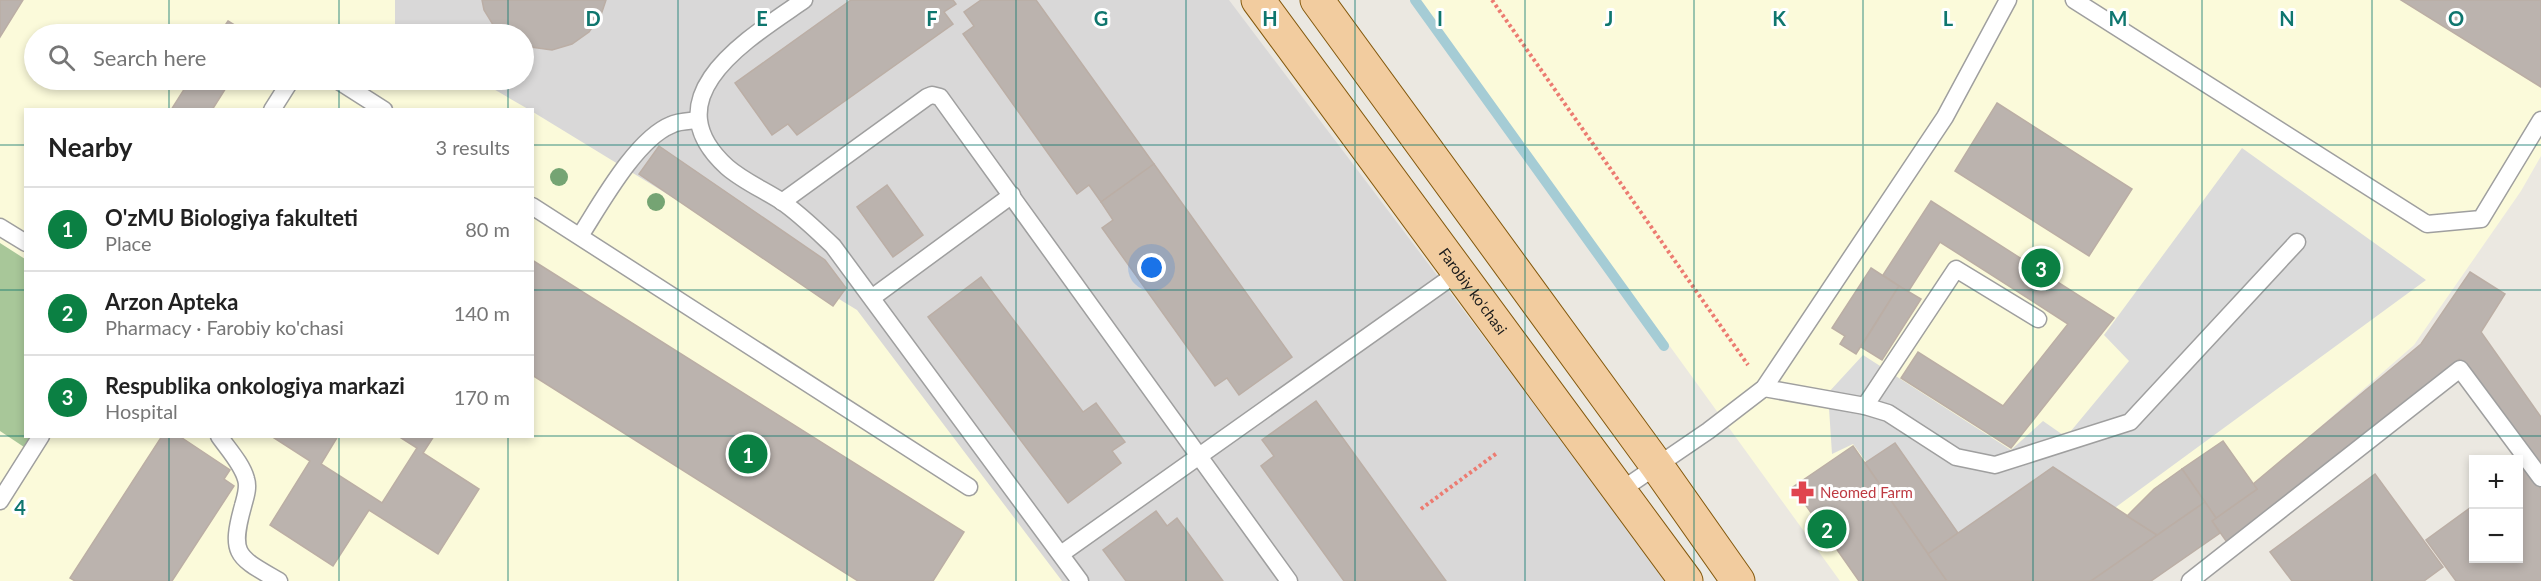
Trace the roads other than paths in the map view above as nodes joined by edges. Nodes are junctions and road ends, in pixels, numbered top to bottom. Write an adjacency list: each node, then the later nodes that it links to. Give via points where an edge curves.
1 (804, 0): 10 (lane, via 735,48 703,89)
2 (1258, 0): 19 (main road, Farobiy ko'chasi)
3 (1317, 0): 27 (main road)
4 (2008, 0): 22 (lane, via 1945,117)
5 (2074, 0): 11 (lane, via 2427,224 2481,219)
6 (285, 90): 8 (lane)
7 (353, 90): 9 (lane)
8 (273, 108)
9 (381, 108)
10 (698, 120): 13 (lane, via 705,140 727,166); 16 (lane, via 670,125 652,139 626,166)
11 (2541, 120)
12 (1012, 195): 13 (lane, via 948,104 932,95); 20 (lane); 26 (lane)
13 (782, 202): 20 (lane, via 833,246)
14 (534, 207): 16 (lane)
15 (0, 227): 17 (lane)
16 (580, 236): 29 (lane)
17 (24, 242)
18 (2297, 242): 23 (lane, via 2130,422 1995,465 1956,457 1888,413)
19 (1460, 271): 26 (lane); 30 (main road, Farobiy ko'chasi)
20 (873, 297): 32 (lane)
21 (2038, 319): 23 (lane, via 1956,269)
22 (1764, 388): 23 (lane); 27 (lane)
23 (1865, 406)
24 (40, 438): 31 (lane)
25 (220, 438): 33 (lane, via 247,480 235,542 239,552 247,562)
26 (1200, 458): 32 (lane); 35 (lane)
27 (1658, 466): 30 (lane); 37 (main road)
28 (2541, 478): 38 (lane, via 2460,369)
29 (969, 487)
30 (1620, 491): 36 (main road, Farobiy ko'chasi)
31 (0, 501)
32 (1061, 554): 34 (lane)
33 (279, 581)
34 (1080, 581)
35 (1289, 581)
36 (1686, 581)
37 (1738, 581)
38 (2190, 581)

